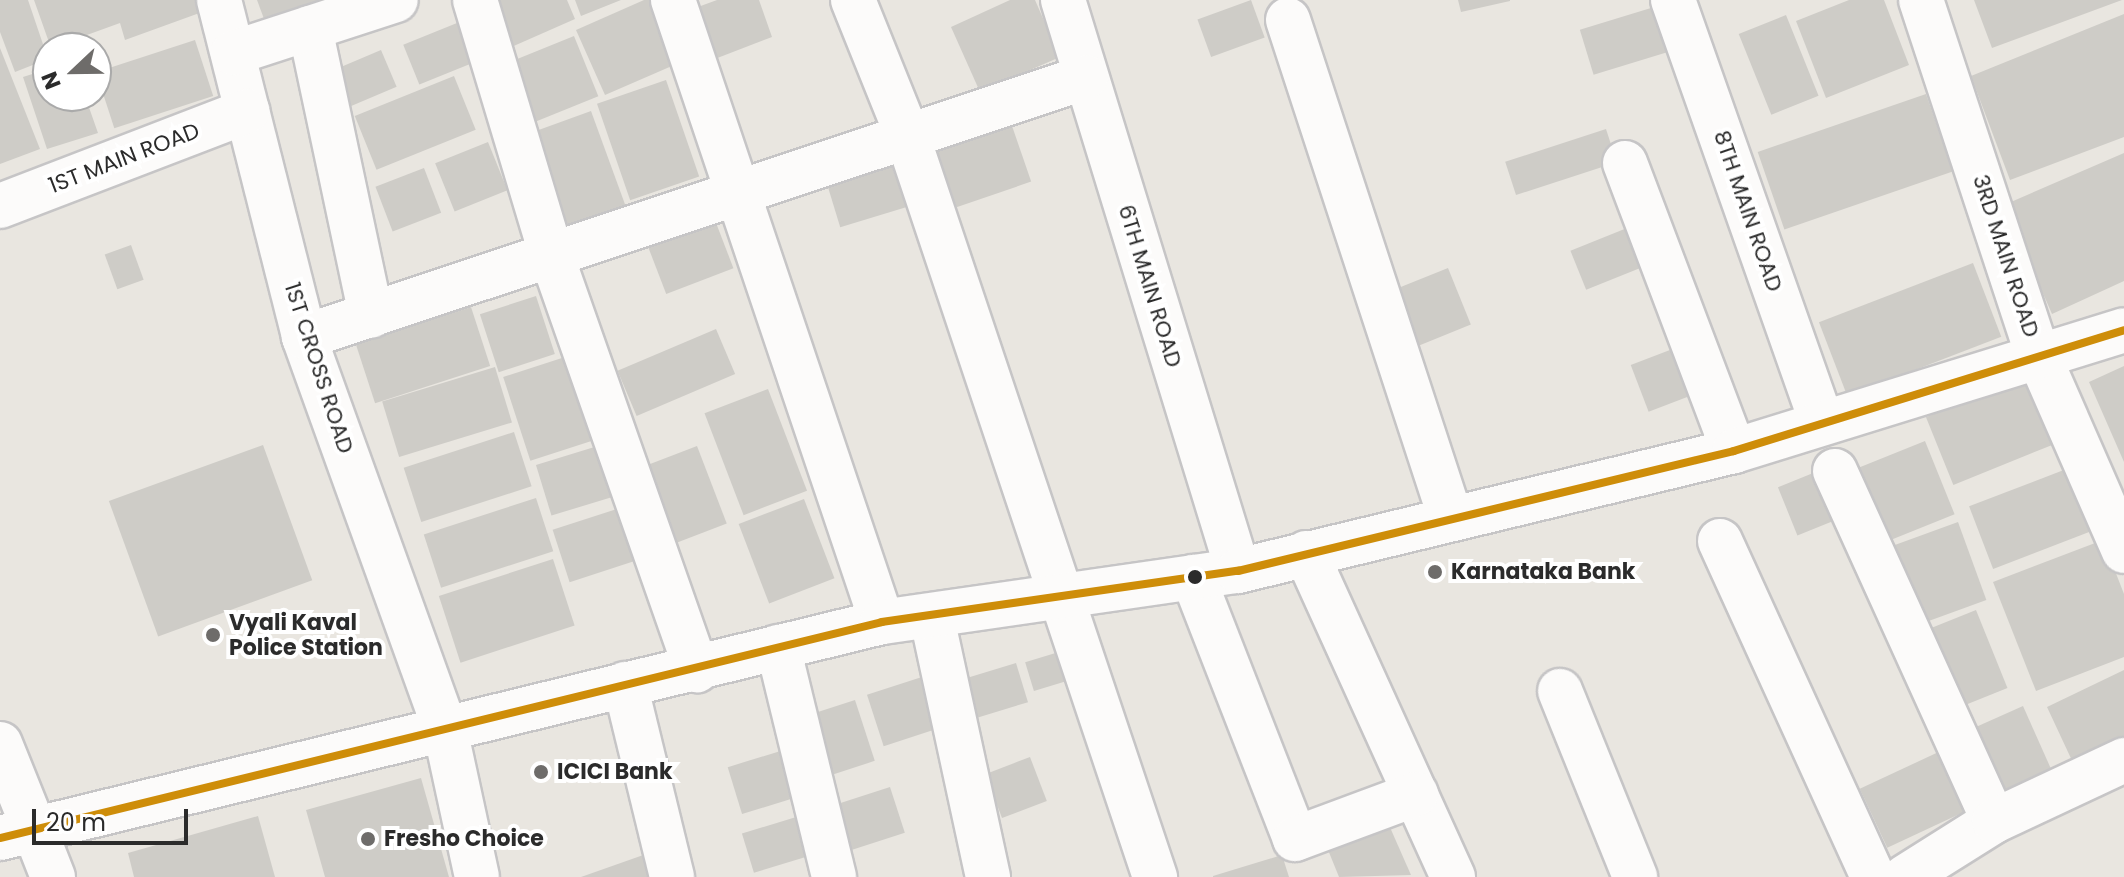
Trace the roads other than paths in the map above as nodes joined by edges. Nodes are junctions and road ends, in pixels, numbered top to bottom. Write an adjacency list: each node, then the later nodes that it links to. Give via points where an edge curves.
1 (219, 0): 11 (street, 1ST CROSS ROAD)
2 (396, 0): 10 (street)
3 (475, 0): 18 (street)
4 (673, 0): 16 (street)
5 (853, 0): 14 (street)
6 (1063, 0): 12 (street, 6TH MAIN ROAD)
7 (1673, 0): 23 (street, 8TH MAIN ROAD)
8 (1921, 0): 22 (street, 3RD MAIN ROAD)
9 (1288, 20): 26 (street)
10 (310, 28): 11 (street); 19 (street)
11 (233, 53): 13 (street, 1ST CROSS ROAD)
12 (1086, 77): 14 (street); 30 (street, 6TH MAIN ROAD)
13 (247, 111): 17 (street, 1ST MAIN ROAD); 21 (street, 1ST CROSS ROAD)
14 (906, 132): 16 (street); 32 (street)
15 (1625, 163): 24 (street)
16 (742, 195): 18 (street); 34 (street)
17 (0, 206)
18 (552, 257): 19 (street); 36 (street)
19 (371, 316): 21 (street)
20 (2124, 330): 22 (street)
21 (304, 337): 39 (street, 1ST CROSS ROAD)
22 (2037, 352): 23 (street); 28 (street, 3RD MAIN ROAD)
23 (1822, 422): 24 (street)
24 (1734, 451): 26 (street)
25 (1835, 471): 43 (street)
26 (1450, 516): 29 (street)
27 (1720, 541): 53 (street)
28 (2124, 551)
29 (1306, 553): 30 (street); 42 (street)
30 (1238, 571): 31 (street)
31 (1193, 577): 32 (street); 42 (street, via 1295,839)
32 (1061, 594): 33 (street); 51 (street)
33 (932, 618): 34 (street); 50 (street)
34 (882, 622): 35 (street)
35 (778, 647): 36 (street); 49 (street)
36 (697, 670): 37 (street)
37 (625, 684): 39 (street); 48 (street)
38 (1560, 691): 45 (street)
39 (445, 729): 44 (street, via 171,799); 47 (street, 1ST CROSS ROAD)
40 (0, 744): 44 (street)
41 (2124, 760): 43 (street)
42 (1416, 794): 52 (street)
43 (1994, 821): 54 (street)
44 (16, 832): 46 (street)
45 (1626, 874)
46 (53, 877)
47 (477, 877)
48 (672, 877)
49 (834, 877)
50 (988, 877)
51 (1155, 877)
52 (1453, 877)
53 (1873, 877)
54 (1905, 877)

